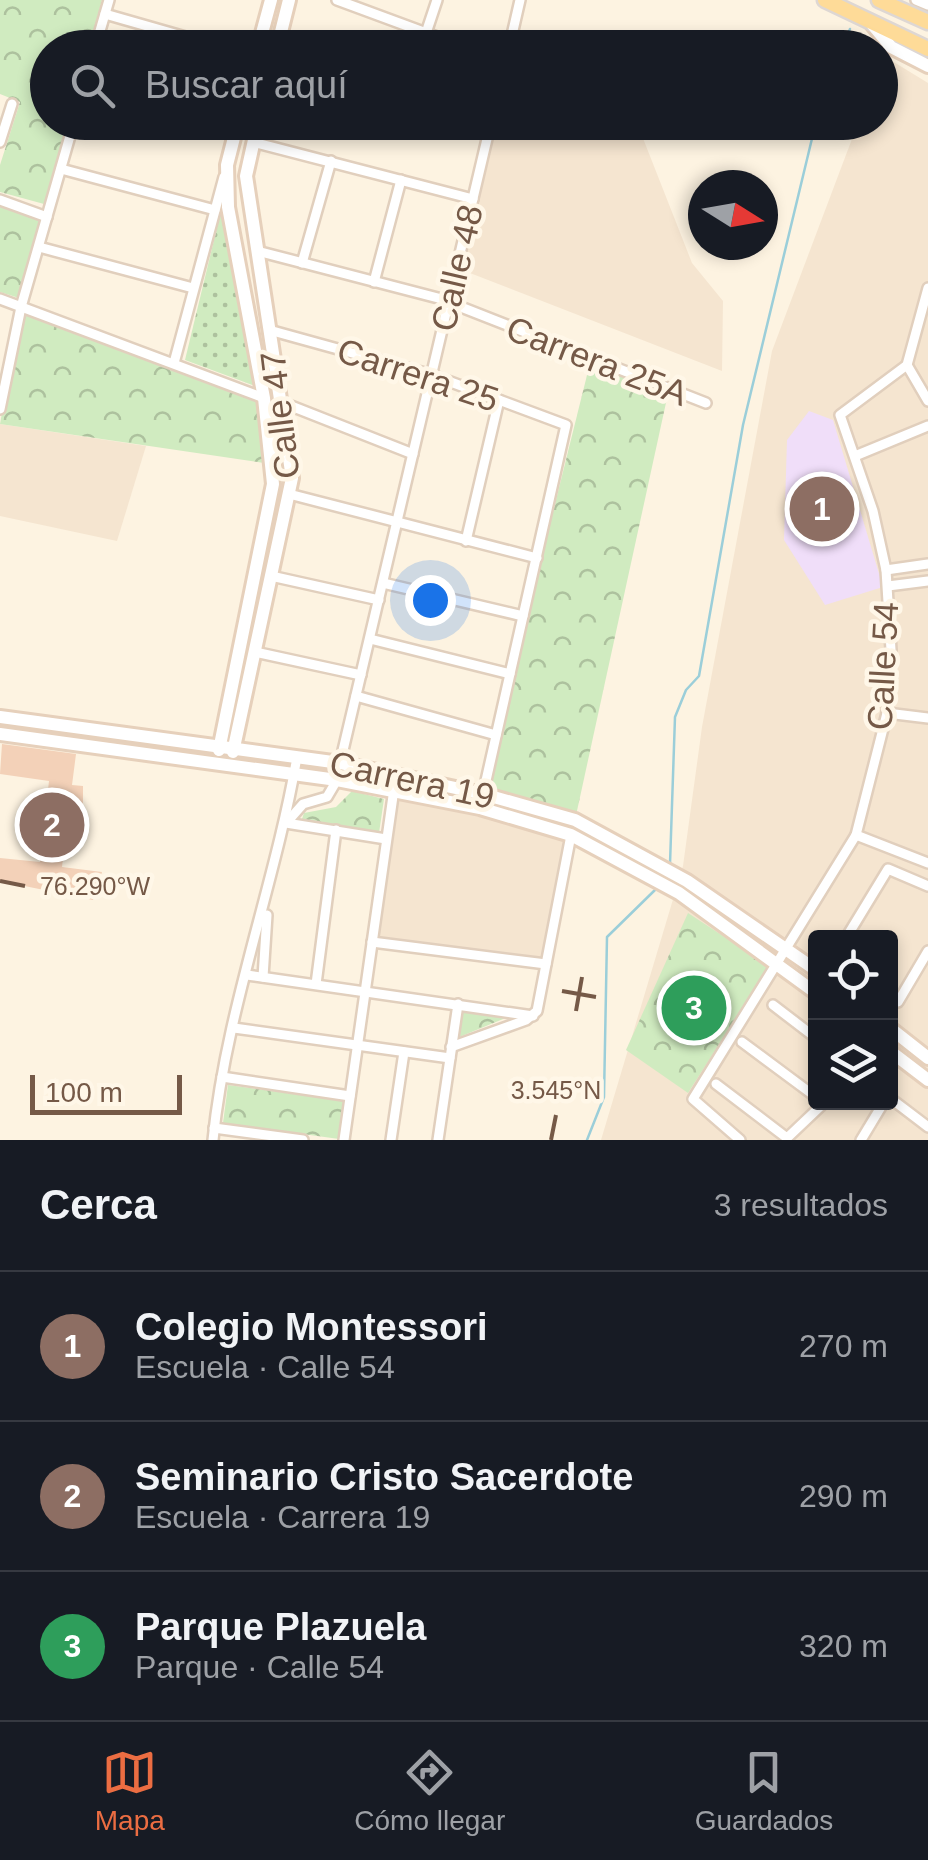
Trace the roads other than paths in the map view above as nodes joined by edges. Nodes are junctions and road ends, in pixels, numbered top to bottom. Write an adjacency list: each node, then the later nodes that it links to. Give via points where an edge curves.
1 (109, 0): 11 (street)
2 (271, 0): 16 (main road)
3 (289, 0): 17 (main road)
4 (337, 0): 18 (street)
5 (437, 0): 19 (street)
6 (520, 0): 20 (street)
7 (825, 0): 12 (main road)
8 (879, 0): 13 (main road)
9 (916, 0): 10 (street)
10 (928, 4)
11 (105, 14): 14 (street); 15 (street)
12 (871, 22): 21 (main road); 22 (main road)
13 (928, 22)
14 (101, 30)
15 (161, 30)
16 (263, 30)
17 (282, 30)
18 (420, 30)
19 (427, 30)
20 (513, 30)
21 (877, 30)
22 (888, 30)
23 (898, 35): 24 (main road)
24 (928, 49)
25 (898, 51): 26 (main road)
26 (928, 66)
27 (12, 104): 31 (street)
28 (69, 140): 35 (street)
29 (234, 140): 34 (main road, Calle 47)
30 (487, 140): 37 (street, Calle 48)
31 (0, 142)
32 (253, 142): 33 (street); 42 (main road, Calle 47, via 246,176)
33 (331, 161): 36 (street); 43 (street)
34 (227, 165): 39 (street, Calle 47); 55 (main road, Calle 47, via 228,207)
35 (60, 169): 39 (street); 40 (street)
36 (401, 180): 37 (street); 44 (street)
37 (473, 198): 48 (street, Calle 48)
38 (0, 200): 40 (street)
39 (215, 210): 45 (street, Calle 47)
40 (47, 216): 41 (street)
41 (38, 247): 45 (street); 49 (street)
42 (257, 252): 43 (street, Carrera 25A); 50 (main road, Calle 47)
43 (302, 263): 44 (street, Carrera 25A)
44 (374, 282): 48 (street, Carrera 25A)
45 (193, 288): 51 (street, Calle 47)
46 (928, 288): 52 (street)
47 (0, 300): 49 (street)
48 (448, 303): 54 (street, Calle 48); 59 (street, Carrera 25A)
49 (21, 308): 51 (street); 53 (street)
50 (270, 330): 54 (street, Carrera 25); 58 (main road, Calle 47)
51 (174, 363): 55 (street)
52 (907, 365): 57 (street); 63 (street, Calle 54, via 843,409 840,421)
53 (4, 374): 60 (street)
54 (432, 375): 56 (street, Carrera 25); 62 (street, Calle 48)
55 (264, 398): 73 (main road, Calle 47, via 273,484)
56 (499, 400): 66 (street); 67 (street, Carrera 25, via 566,425)
57 (928, 401)
58 (281, 402): 62 (street); 64 (main road, Calle 47)
59 (706, 403)
60 (0, 410)
61 (928, 426): 63 (street)
62 (413, 454): 65 (street, Calle 48)
63 (856, 456): 69 (street, Calle 54)
64 (289, 494): 65 (street); 71 (main road, Calle 47)
65 (397, 524): 66 (street); 72 (street, Calle 48)
66 (466, 541): 67 (street)
67 (537, 558): 76 (street)
68 (928, 564): 69 (street)
69 (886, 570): 74 (street, Calle 54)
70 (928, 581): 74 (street)
71 (270, 582): 73 (main road); 75 (street); 78 (main road, Calle 47)
72 (383, 583): 75 (street, Calle 48); 76 (street)
73 (254, 586): 87 (main road, Calle 47)
74 (888, 586): 82 (street, Calle 54)
75 (379, 600): 77 (street, Calle 48)
76 (523, 616): 79 (street)
77 (370, 639): 79 (street); 80 (street, Calle 48)
78 (255, 652): 80 (street); 87 (main road, Calle 47)
79 (510, 674): 86 (street)
80 (361, 675): 81 (street, Calle 48)
81 (356, 696): 86 (street); 90 (street, Calle 48)
82 (887, 713): 84 (street); 99 (street, Calle 54)
83 (0, 717): 87 (main road, Carrera 19)
84 (928, 718)
85 (0, 734): 89 (main road, Carrera 19)
86 (496, 734): 95 (street)
87 (227, 746): 88 (main road, Carrera 19); 89 (main road, Calle 47)
88 (297, 757): 90 (main road, Carrera 19); 91 (street)
89 (223, 763): 91 (main road, Carrera 19)
90 (340, 764): 92 (main road, Carrera 19)
91 (294, 774): 93 (main road, Carrera 19); 96 (street)
92 (396, 775): 94 (street); 95 (main road, Carrera 19)
93 (338, 780): 94 (main road, Carrera 19); 96 (street, via 327,798 303,804)
94 (394, 792): 98 (main road, Carrera 19); 100 (street)
95 (483, 794): 103 (main road, Carrera 19, via 575,820 650,860)
96 (286, 823): 97 (street); 104 (street)
97 (336, 830): 100 (street); 114 (street)
98 (572, 835): 103 (main road, Carrera 19); 109 (street)
99 (856, 835): 101 (street); 107 (street, Calle 54)
100 (386, 839): 106 (street)
101 (928, 863)
102 (928, 886): 105 (street, via 888,869)
103 (683, 887): 107 (main road, Carrera 19); 110 (main road, Carrera 19)
104 (269, 891): 112 (street); 113 (street)
105 (851, 930)
106 (372, 942): 109 (street); 116 (street)
107 (788, 948): 110 (street, Calle 54); 111 (main road)
108 (928, 951): 117 (street)
109 (546, 964): 120 (street)
110 (778, 964): 115 (main road); 148 (street, Calle 54, via 693,1099)
111 (808, 964)
112 (248, 975): 113 (street); 121 (street)
113 (263, 977): 114 (street)
114 (316, 984): 116 (street)
115 (808, 988)
116 (365, 991): 118 (street); 126 (street)
117 (898, 1002)
118 (458, 1004): 120 (street); 129 (street)
119 (774, 1005): 122 (street)
120 (533, 1016): 129 (street)
121 (234, 1028): 126 (street); 132 (street)
122 (808, 1032)
123 (898, 1034): 124 (main road)
124 (904, 1038): 127 (street); 131 (main road)
125 (742, 1042): 135 (street)
126 (357, 1045): 128 (street); 136 (street)
127 (898, 1045)
128 (404, 1052): 129 (street); 146 (street)
129 (451, 1052): 147 (street)
130 (898, 1058): 133 (main road)
131 (928, 1058)
132 (222, 1077): 136 (street); 141 (street)
133 (928, 1080)
134 (716, 1084): 138 (street, via 787,1138)
135 (808, 1091)
136 (350, 1096): 145 (street)
137 (898, 1104): 140 (street)
138 (817, 1110)
139 (879, 1110): 142 (street)
140 (928, 1127)
141 (214, 1128): 143 (street); 144 (street)
142 (863, 1139)
143 (213, 1140)
144 (304, 1140)
145 (344, 1140)
146 (392, 1140)
147 (438, 1140)
148 (740, 1140)

